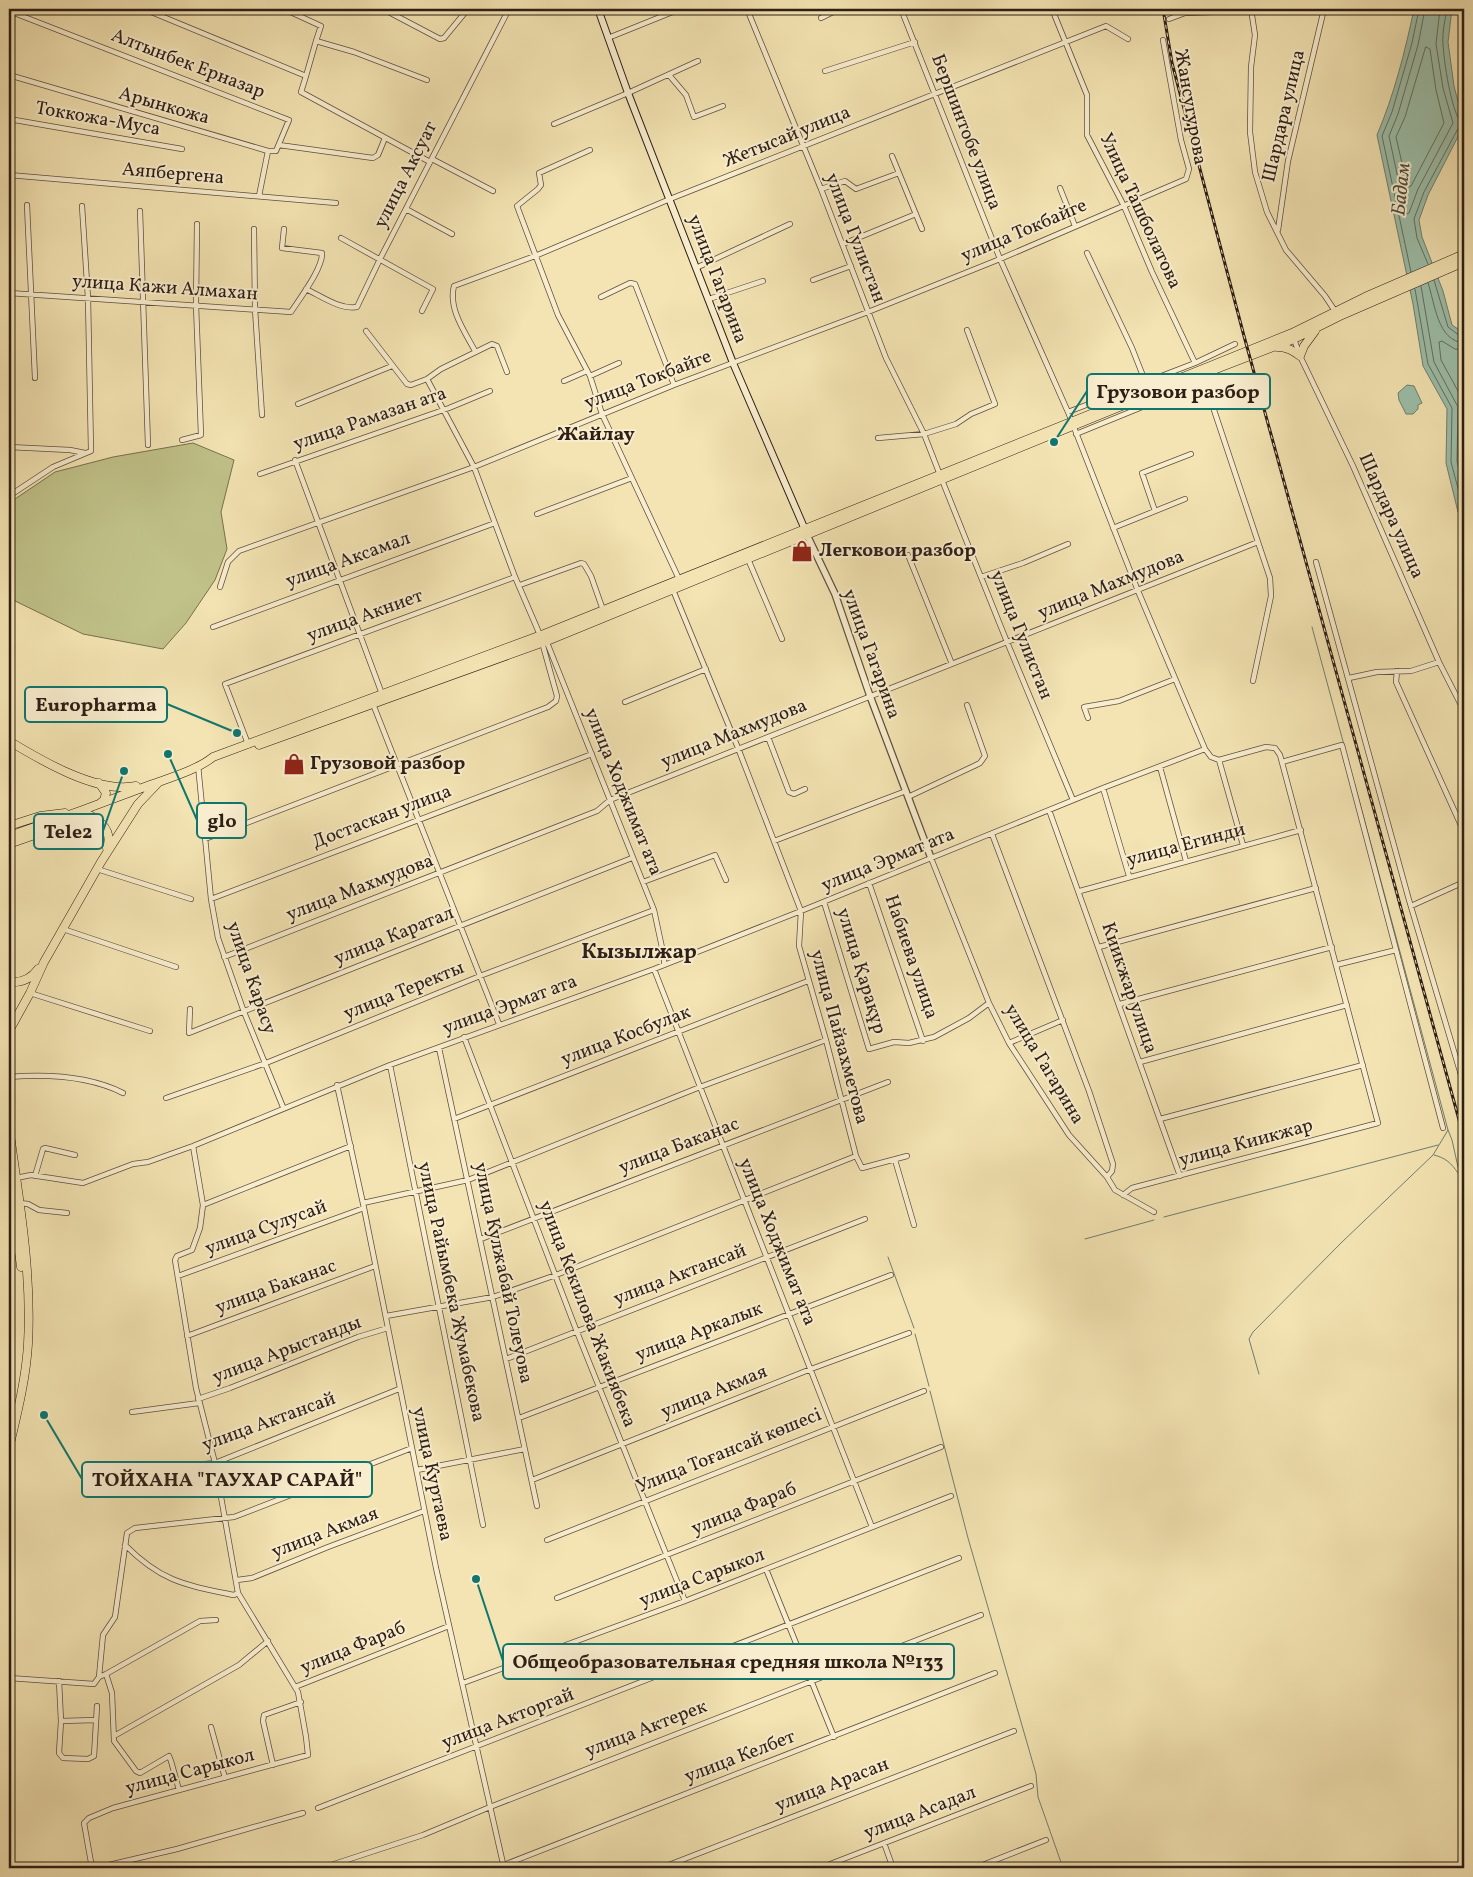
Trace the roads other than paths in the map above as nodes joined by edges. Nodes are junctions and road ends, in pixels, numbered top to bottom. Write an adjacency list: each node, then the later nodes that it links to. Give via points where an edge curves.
1 (144, 9): 28 (street)
2 (284, 9): 21 (street, via 321,26)
3 (384, 9): 4 (street, via 440,39)
4 (468, 9)
5 (509, 9): 42 (street, улица Аксуат)
6 (598, 9): 18 (main road, улица Гагарина)
7 (680, 9): 18 (street)
8 (748, 9): 37 (street, улица Гулистан)
9 (839, 9): 16 (street)
10 (901, 9): 23 (street, Бершинтобе улица)
11 (1052, 9): 22 (street, Улица Ташболатова)
12 (1226, 9): 17 (street, via 1185,13)
13 (1251, 9): 64 (street, Шардара улица, via 1255,35 1250,132 1255,172 1267,212)
14 (1324, 9): 64 (street, Шардара улица, via 1288,162)
15 (9, 11): 36 (street, Алтынбек Ерназар, via 289,120)
16 (821, 18)
17 (1169, 19)
18 (608, 38): 30 (main road, улица Гагарина)
19 (1128, 39): 22 (street, Жетысай улица, via 1106,26)
20 (1163, 40): 45 (street, Жансугурова, via 1189,168)
21 (316, 41): 28 (street); 29 (street)
22 (1064, 41): 31 (street, Жетысай улица); 54 (street, Улица Ташболатова, via 1087,95 1087,135)
23 (914, 42): 25 (street); 31 (street, Бершинтобе улица)
24 (698, 60): 26 (street)
25 (825, 71)
26 (669, 74): 30 (street); 32 (street, via 686,95 694,117)
27 (9, 75): 40 (street, Арынкожа)
28 (306, 76): 35 (street, via 301,92)
29 (427, 80)
30 (628, 93): 34 (street); 50 (main road, улица Гагарина)
31 (935, 95): 37 (street, Жетысай улица); 72 (street, Бершинтобе улица)
32 (722, 106)
33 (9, 119): 38 (street, Токкожа-Муса)
34 (554, 124)
35 (385, 138): 36 (street, via 378,155 373,158); 42 (street)
36 (279, 145): 40 (street, via 276,152)
37 (803, 146): 47 (street, улица Гулистан); 50 (street, Жетысай улица)
38 (182, 149)
39 (590, 150): 70 (street, via 539,174 541,185 517,206)
40 (268, 151): 49 (street)
41 (892, 156): 43 (street)
42 (431, 160): 48 (street); 55 (street, улица Аксуат)
43 (899, 173): 47 (street, via 856,189 845,181); 57 (street)
44 (9, 175): 49 (street, Аяпбергена)
45 (1186, 179): 54 (street, улица Токбайге)
46 (1060, 188): 60 (street)
47 (821, 189): 67 (street, улица Гулистан)
48 (493, 191)
49 (259, 196): 51 (street, Аяпбергена)
50 (670, 199): 70 (street, Жетысай улица); 75 (main road, улица Гагарина)
51 (336, 203)
52 (27, 205): 80 (street)
53 (82, 206): 82 (street)
54 (1124, 206): 60 (street, улица Токбайге); 101 (street, Улица Ташболатова)
55 (406, 209): 65 (street); 71 (street, улица Аксуат)
56 (140, 210): 85 (street)
57 (916, 214): 63 (street); 67 (street)
58 (197, 224): 86 (street)
59 (790, 224): 75 (street)
60 (1076, 226): 72 (street, улица Токбайге)
61 (254, 229): 87 (street)
62 (284, 229): 78 (street, via 282,248 322,252)
63 (922, 229)
64 (1277, 231): 88 (street, Шардара улица, via 1286,250)
65 (452, 234)
66 (340, 238): 71 (street)
67 (843, 244): 74 (street, улица Гулистан)
68 (1087, 253): 108 (street)
69 (1464, 254): 73 (highway)
70 (535, 256): 97 (street, Жетысай улица, via 454,286 452,296 460,323); 104 (street, via 558,315)
71 (380, 259): 78 (street, улица Аксуат, via 357,307 337,304); 89 (street, via 433,289)
72 (1000, 259): 90 (street, улица Токбайге); 113 (street, Бершинтобе улица)
73 (1459, 261): 84 (highway)
74 (851, 266): 76 (street); 90 (street, улица Гулистан)
75 (696, 268): 83 (main road, улица Гагарина)
76 (813, 280)
77 (763, 281): 83 (street)
78 (306, 289): 87 (street, улица Кажи Алмахан, via 291,312)
79 (9, 293): 80 (street, улица Кажи Алмахан)
80 (32, 295): 82 (street, улица Кажи Алмахан); 105 (street)
81 (602, 297): 109 (street, via 630,283 635,284)
82 (88, 298): 85 (street, улица Кажи Алмахан); 122 (street, via 92,451)
83 (710, 300): 100 (main road, улица Гагарина)
84 (1366, 300): 88 (highway); 91 (highway)
85 (142, 302): 86 (street, улица Кажи Алмахан); 120 (street)
86 (196, 305): 87 (street, улица Кажи Алмахан); 119 (street, via 201,435)
87 (255, 309): 115 (street)
88 (1335, 311): 94 (highway)
89 (422, 312)
90 (868, 312): 100 (street, улица Токбайге); 117 (street, улица Гулистан, via 886,358)
91 (1318, 328): 94 (highway); 98 (highway)
92 (967, 330): 117 (street, via 995,404 956,424)
93 (366, 331): 102 (street)
94 (1293, 336): 96 (highway); 98 (street, Шардара улица); 116 (highway)
95 (1236, 344): 101 (street)
96 (1272, 347): 98 (highway, via 1285,347); 116 (highway)
97 (475, 351): 103 (street, via 496,344); 106 (street)
98 (1300, 356): 156 (street, Шардара улица, via 1353,466)
99 (619, 363): 104 (street)
100 (733, 363): 109 (street, улица Токбайге); 136 (main road, улица Гагарина)
101 (1195, 363): 108 (street)
102 (392, 366): 106 (street, via 407,384); 111 (street)
103 (507, 372)
104 (589, 373): 107 (street); 114 (street)
105 (36, 378)
106 (426, 380): 112 (street, улица Ходжимат ата)
107 (564, 381)
108 (1145, 381): 113 (street)
109 (674, 384): 114 (street, улица Токбайге)
110 (490, 391): 112 (street, улица Рамазан ата)
111 (298, 404)
112 (443, 411): 124 (street, улица Рамазан ата); 125 (street, улица Ходжимат ата)
113 (1068, 412): 116 (street, Бершинтобе улица)
114 (602, 414): 125 (street, улица Токбайге); 127 (street)
115 (262, 415)
116 (1073, 427): 128 (highway); 135 (street, Бершинтобе улица); 137 (street, via 1201,383 1206,386)
117 (924, 434): 118 (street); 128 (street, улица Гулистан)
118 (878, 438)
119 (182, 440)
120 (148, 446)
121 (9, 448): 122 (street)
122 (86, 453): 129 (street, via 54,467)
123 (1191, 454): 131 (street, via 1142,473)
124 (295, 460): 126 (street, улица Рамазан ата); 133 (street)
125 (474, 467): 133 (street, улица Токбайге); 134 (street, улица Ходжимат ата)
126 (260, 474)
127 (632, 478): 132 (street); 145 (street)
128 (941, 478): 136 (highway); 143 (street, улица Гулистан)
129 (9, 496)
130 (1185, 499): 131 (street)
131 (1155, 511): 135 (street)
132 (537, 514)
133 (318, 522): 144 (street); 147 (street, улица Токбайге, via 239,551 228,562)
134 (495, 523): 142 (street, улица Ходжимат ата); 144 (street, улица Аксамал)
135 (1113, 528): 149 (street, Бершинтобе улица)
136 (806, 532): 140 (highway); 145 (highway); 164 (street, улица Гагарина, via 835,594)
137 (1258, 542): 149 (street, улица Махмудова); 162 (street, via 1270,578 1272,596)
138 (1068, 544): 143 (street)
139 (908, 555): 157 (street)
140 (748, 559): 148 (highway); 154 (street)
141 (1316, 562): 161 (street)
142 (516, 577): 146 (street, улица Ходжимат ата); 152 (street, улица Акниет)
143 (981, 577): 155 (street, улица Гулистан)
144 (339, 579): 151 (street, улица Аксамал); 152 (street)
145 (680, 579): 150 (highway)
146 (520, 585): 150 (street, via 581,562 591,576); 153 (street, улица Ходжимат ата)
147 (220, 587)
148 (673, 590): 153 (highway); 158 (street, улица Пайзахметова)
149 (1138, 591): 155 (street, улица Махмудова); 160 (street, Бершинтобе улица)
150 (603, 610): 153 (highway)
151 (213, 627)
152 (360, 634): 163 (street); 172 (street, улица Акниет, via 225,684)
153 (543, 638): 163 (highway); 166 (highway); 175 (street, улица Ходжимат ата); 179 (street, via 557,696 552,705)
154 (782, 639)
155 (1007, 642): 157 (street, улица Махмудова); 188 (street, улица Гулистан)
156 (1439, 662): 159 (street, via 1411,671); 168 (street, Шардара улица)
157 (952, 664): 164 (street, улица Махмудова)
158 (706, 669): 165 (street); 173 (street, улица Пайзахметова)
159 (1397, 671): 161 (street); 195 (street, via 1396,682)
160 (1175, 678): 169 (street, via 1119,701 1084,707); 174 (street, Бершинтобе улица)
161 (1349, 678): 217 (street)
162 (1253, 681)
163 (382, 694): 172 (highway)
164 (870, 696): 170 (street, улица Махмудова); 186 (street, улица Гагарина)
165 (625, 702)
166 (373, 704): 176 (highway); 179 (street)
167 (966, 705): 186 (street, via 985,756 974,766)
168 (1464, 711)
169 (1088, 718)
170 (768, 736): 173 (street, улица Махмудова); 185 (street, via 789,792 794,794)
171 (9, 742): 183 (highway, via 54,766)
172 (248, 744): 176 (highway)
173 (738, 748): 187 (street, улица Махмудова); 199 (street, улица Пайзахметова)
174 (1205, 749): 177 (street, Бершинтобе улица, via 1211,757); 181 (street, улица Эрмат ата)
175 (592, 754): 187 (street, улица Ходжимат ата); 192 (street, Достаскан улица)
176 (225, 755): 180 (highway)
177 (1219, 760): 178 (street, via 1266,747 1275,748); 201 (street)
178 (1282, 762): 194 (street); 224 (street, via 1342,745)
179 (397, 764): 192 (street); 198 (street)
180 (198, 765): 182 (highway); 198 (street, улица Карасу)
181 (1160, 767): 184 (street, улица Эрмат ата); 204 (street, улица Егинди)
182 (160, 781): 183 (highway, via 122,788); 189 (highway); 205 (highway, via 138,804)
183 (99, 783): 189 (highway, via 106,793)
184 (1103, 788): 188 (street, улица Эрмат ата); 207 (street)
185 (805, 789)
186 (906, 794): 199 (street); 203 (street, улица Гагарина)
187 (610, 800): 202 (street, улица Ходжимат ата); 206 (street, улица Махмудова, via 597,811)
188 (1073, 800): 190 (street, улица Эрмат ата)
189 (99, 804): 191 (highway)
190 (1050, 810): 196 (street, улица Эрмат ата); 213 (street, Киикжар улица)
191 (80, 811): 193 (highway, via 40,816); 197 (highway); 200 (highway, via 43,832); 205 (highway, via 97,819 109,837)
192 (418, 819): 206 (street); 215 (street, Достаскан улица)
193 (9, 826)
194 (1300, 830): 201 (street, улица Егинди); 212 (street)
195 (1464, 832)
196 (992, 834): 203 (street, улица Эрмат ата); 240 (street)
197 (9, 836)
198 (205, 839): 215 (street, улица Карасу)
199 (774, 841): 219 (street, улица Пайзахметова)
200 (9, 844)
201 (1242, 845): 204 (street, улица Егинди)
202 (632, 858): 209 (street, улица Ходжимат ата); 220 (street, улица Каратал)
203 (931, 858): 210 (street, улица Эрмат ата); 235 (street, улица Гагарина)
204 (1186, 861): 207 (street, улица Егинди)
205 (99, 865): 214 (street); 221 (highway)
206 (440, 873): 220 (street); 225 (street, улица Махмудова)
207 (1129, 876): 213 (street, улица Егинди)
208 (726, 880): 209 (street, via 715,855)
209 (643, 882): 218 (street, улица Ходжимат ата)
210 (869, 882): 216 (street, улица Эрмат ата); 247 (street, Набиева улица)
211 (1464, 882): 217 (street)
212 (1316, 888): 222 (street); 223 (street)
213 (1080, 891): 222 (street, Киикжар улица)
214 (191, 899)
215 (211, 899): 225 (street, улица Карасу)
216 (824, 902): 219 (street, улица Эрмат ата); 247 (street, улица Қарақұр, via 869,1049 894,1042 910,1044)
217 (1411, 906): 257 (street)
218 (654, 910): 227 (street, улица Ходжимат ата); 231 (street, улица Теректы)
219 (801, 911): 227 (street, улица Эрмат ата); 233 (street, улица Пайзахметова, via 799,946)
220 (460, 926): 231 (street); 239 (street, улица Каратал)
221 (63, 929): 226 (highway); 229 (street)
222 (1099, 947): 236 (street, Киикжар улица)
223 (1332, 947): 228 (street); 236 (street)
224 (1396, 950): 228 (street); 267 (street)
225 (224, 957): 239 (street, улица Карасу)
226 (44, 962): 232 (highway, via 34,975 24,981); 234 (highway)
227 (664, 965): 230 (street, улица Эрмат ата)
228 (1336, 965): 237 (street)
229 (176, 967)
230 (654, 968): 241 (street, улица Эрмат ата); 244 (street, улица Ходжимат ата)
231 (480, 976): 241 (street); 250 (street, улица Теректы)
232 (9, 982)
233 (808, 982): 244 (street, улица Косбулак); 246 (street, улица Пайзахметова)
234 (30, 993): 242 (highway); 243 (street)
235 (989, 1003): 247 (street, via 969,1018); 248 (street, улица Гагарина)
236 (1120, 1004): 251 (street, Киикжар улица)
237 (1347, 1004): 251 (street); 253 (street)
238 (190, 1009): 239 (street, улица Каратал, via 189,1033)
239 (244, 1012): 250 (street, улица Карасу)
240 (1063, 1020): 248 (street); 278 (street, via 1113,1164)
241 (499, 1024): 245 (street, улица Эрмат ата)
242 (9, 1031)
243 (150, 1032)
244 (679, 1032): 258 (street, улица Ходжимат ата); 262 (street, улица Косбулак)
245 (464, 1037): 249 (street, улица Эрмат ата); 262 (street, улица Кекилова Жакиябека)
246 (826, 1040): 258 (street, улица Сулусай); 261 (street, улица Пайзахметова)
247 (924, 1041)
248 (1009, 1043): 278 (street, улица Гагарина, via 1069,1135)
249 (439, 1048): 252 (street, улица Эрмат ата); 264 (street, улица Кулжабай Толеуова)
250 (266, 1062): 260 (street, улица Теректы); 263 (street, улица Карасу)
251 (1140, 1062): 265 (street, Киикжар улица)
252 (390, 1064): 256 (street, улица Эрмат ата); 281 (street, улица Райымбека Жумабекова)
253 (1363, 1064): 265 (street); 277 (street, улица Киикжар, via 1378,1123)
254 (9, 1077): 259 (street, via 61,1076 112,1088)
255 (888, 1082): 261 (street, улица Баканас)
256 (337, 1085): 263 (street, улица Эрмат ата); 270 (street, улица Куртаева)
257 (1464, 1085)
258 (700, 1087): 268 (street, улица Ходжимат ата); 275 (street, улица Сулусай)
259 (123, 1094)
260 (166, 1098)
261 (841, 1099): 268 (street, улица Баканас); 272 (street, улица Пайзахметова)
262 (489, 1106): 264 (street, улица Косбулак); 275 (street, улица Кекилова Жакиябека)
263 (283, 1107): 269 (street, улица Эрмат ата)
264 (454, 1119): 280 (street, улица Кулжабай Толеуова)
265 (1160, 1119): 277 (street, Киикжар улица)
266 (9, 1128): 279 (highway)
267 (1443, 1128)
268 (722, 1144): 283 (street, улица Ходжимат ата); 289 (street, улица Баканас)
269 (193, 1146): 276 (street, улица Эрмат ата, via 83,1183); 285 (street)
270 (351, 1146): 285 (street); 286 (street, улица Куртаева)
271 (75, 1155): 276 (street, via 42,1149)
272 (856, 1156): 274 (street, via 862,1168); 283 (street)
273 (907, 1156): 274 (street)
274 (895, 1160): 291 (street)
275 (512, 1163): 280 (street, улица Сулусай); 289 (street, улица Кекилова Жакиябека)
276 (35, 1176): 279 (street, улица Эрмат ата)
277 (1180, 1176): 282 (street, улица Киикжар, via 1132,1188)
278 (1107, 1177): 282 (street, улица Гагарина, via 1115,1190)
279 (12, 1178): 284 (highway)
280 (468, 1180): 281 (street, улица Сулусай); 292 (street, улица Кулжабай Толеуова)
281 (416, 1192): 286 (street, улица Сулусай); 299 (street, улица Райымбека Жумабекова)
282 (1124, 1195): 287 (street, улица Гагарина)
283 (744, 1200): 293 (street, улица Ходжимат ата); 295 (street)
284 (13, 1205): 288 (street, via 28,1204 39,1210); 315 (highway, via 21,1266 23,1343); 318 (highway, via 26,1265 28,1343 23,1386)
285 (203, 1205): 297 (street, via 200,1228 192,1250 175,1260)
286 (363, 1206): 294 (street, улица Куртаева); 297 (street, улица Сулусай)
287 (1154, 1212)
288 (67, 1213)
289 (534, 1219): 292 (street, улица Баканас); 295 (street, улица Кекилова Жакиябека)
290 (865, 1219): 293 (street, улица Актансай)
291 (914, 1225)
292 (481, 1239): 298 (street, улица Кулжабай Толеуова)
293 (766, 1258): 300 (street, улица Ходжимат ата); 303 (street, улица Актансай)
294 (375, 1266): 301 (street, улица Куртаева); 305 (street, улица Баканас)
295 (556, 1275): 298 (street); 303 (street, улица Кекилова Жакиябека)
296 (891, 1275): 300 (street, улица Аркалык)
297 (178, 1276): 305 (street)
298 (493, 1296): 299 (street); 306 (street, улица Кулжабай Толеуова)
299 (439, 1306): 301 (street); 321 (street, улица Райымбека Жумабекова)
300 (789, 1313): 307 (street, улица Ходжимат ата); 308 (street, улица Аркалык)
301 (386, 1316): 302 (street, улица Куртаева)
302 (388, 1328): 309 (street, улица Куртаева); 311 (street, улица Арыстанды)
303 (577, 1332): 306 (street, улица Актансай); 308 (street, улица Кекилова Жакиябека)
304 (909, 1332): 307 (street, улица Акмая)
305 (187, 1336): 311 (street)
306 (506, 1359): 313 (street, улица Кулжабай Толеуова)
307 (811, 1369): 314 (street, улица Ходжимат ата); 316 (street, улица Акмая)
308 (600, 1387): 313 (street, улица Аркалык); 316 (street, улица Кекилова Жакиябека)
309 (400, 1389): 319 (street, улица Куртаева); 322 (street, улица Актансай)
310 (924, 1391): 314 (street, Улица Тоғансай көшесі)
311 (198, 1401): 312 (street, улица Арыстанды); 322 (street)
312 (132, 1412)
313 (519, 1418): 320 (street, улица Кулжабай Толеуова)
314 (832, 1426): 326 (street, улица Ходжимат ата); 328 (street, Улица Тоғансай көшесі)
315 (9, 1427)
316 (622, 1444): 325 (street, улица Акмая); 328 (street, улица Кекилова Жакиябека)
317 (941, 1447): 326 (street, улица Фараб)
318 (9, 1448)
319 (412, 1448): 323 (street, улица Куртаева); 331 (street)
320 (525, 1449): 321 (street); 325 (street, улица Кулжабай Толеуова)
321 (470, 1459): 323 (street); 332 (street, улица Райымбека Жумабекова)
322 (215, 1463): 324 (street, улица Актансай); 331 (street)
323 (417, 1470): 330 (street, улица Куртаева)
324 (116, 1473)
325 (532, 1480): 329 (street, улица Кулжабай Толеуова)
326 (854, 1482): 333 (street, улица Ходжимат ата); 336 (street, улица Фараб)
327 (951, 1496): 333 (street, улица Сарыкол)
328 (645, 1500): 334 (street, Улица Тоғансай көшесі); 336 (street, улица Кекилова Жакиябека)
329 (537, 1506)
330 (424, 1511): 339 (street, улица Акмая, via 252,1578); 345 (street, улица Куртаева)
331 (225, 1518): 335 (street, via 135,1528 127,1533); 339 (street)
332 (483, 1524)
333 (872, 1527): 338 (street, улица Сарыкол)
334 (547, 1540)
335 (125, 1545): 340 (street, via 141,1561 167,1578 186,1585 234,1595); 350 (street, via 115,1617 103,1635)
336 (667, 1556): 341 (street, улица Фараб); 342 (street, улица Кекилова Жакиябека)
337 (959, 1558): 346 (street, улица Акторгай)
338 (766, 1569): 342 (street, улица Сарыкол); 346 (street)
339 (237, 1580): 340 (street)
340 (238, 1593): 347 (street)
341 (557, 1598)
342 (685, 1601): 354 (street, улица Сарыкол)
343 (981, 1615): 353 (street, улица Актерек)
344 (216, 1620): 349 (street, via 200,1621)
345 (450, 1626): 354 (street, улица Куртаева); 355 (street, улица Фараб)
346 (788, 1626): 353 (street); 364 (street, улица Акторгай)
347 (268, 1641): 355 (street); 362 (street, via 239,1665)
348 (996, 1673): 363 (street, улица Келбет)
349 (106, 1674): 350 (street); 362 (street, via 112,1693)
350 (99, 1676): 352 (street, via 94,1684)
351 (9, 1678): 352 (street)
352 (59, 1681): 359 (street)
353 (811, 1681): 363 (street); 369 (street, улица Актерек)
354 (463, 1683): 364 (street, улица Куртаева)
355 (295, 1687): 356 (street)
356 (301, 1702): 365 (street, улица Сарыкол, via 308,1755); 365 (street, via 264,1714)
357 (97, 1706): 358 (street)
358 (96, 1720): 359 (street); 359 (street, via 94,1756 88,1759 61,1756)
359 (61, 1721)
360 (211, 1727): 366 (street)
361 (1014, 1731): 378 (street, улица Арасан)
362 (114, 1736): 368 (street, via 114,1741 136,1771 140,1772 169,1756)
363 (834, 1736): 374 (street, улица Келбет)
364 (477, 1747): 369 (street, улица Куртаева); 370 (street, улица Акторгай)
365 (273, 1765): 366 (street, улица Сарыкол)
366 (225, 1778): 368 (street, улица Сарыкол)
367 (1031, 1786): 373 (street, улица Асадал)
368 (179, 1790): 375 (street, улица Сарыкол, via 89,1818 84,1823)
369 (490, 1806): 374 (street, улица Куртаева); 376 (street, улица Актерек, via 423,1835)
370 (318, 1808)
371 (303, 1813): 375 (street, via 177,1849)
372 (1046, 1840): 381 (street)
373 (884, 1843): 379 (street, улица Асадал); 380 (street)
374 (504, 1867): 377 (street, улица Келбет)
375 (94, 1868)
376 (322, 1868)
377 (496, 1868)
378 (661, 1868)
379 (820, 1868)
380 (893, 1868)
381 (975, 1868)

